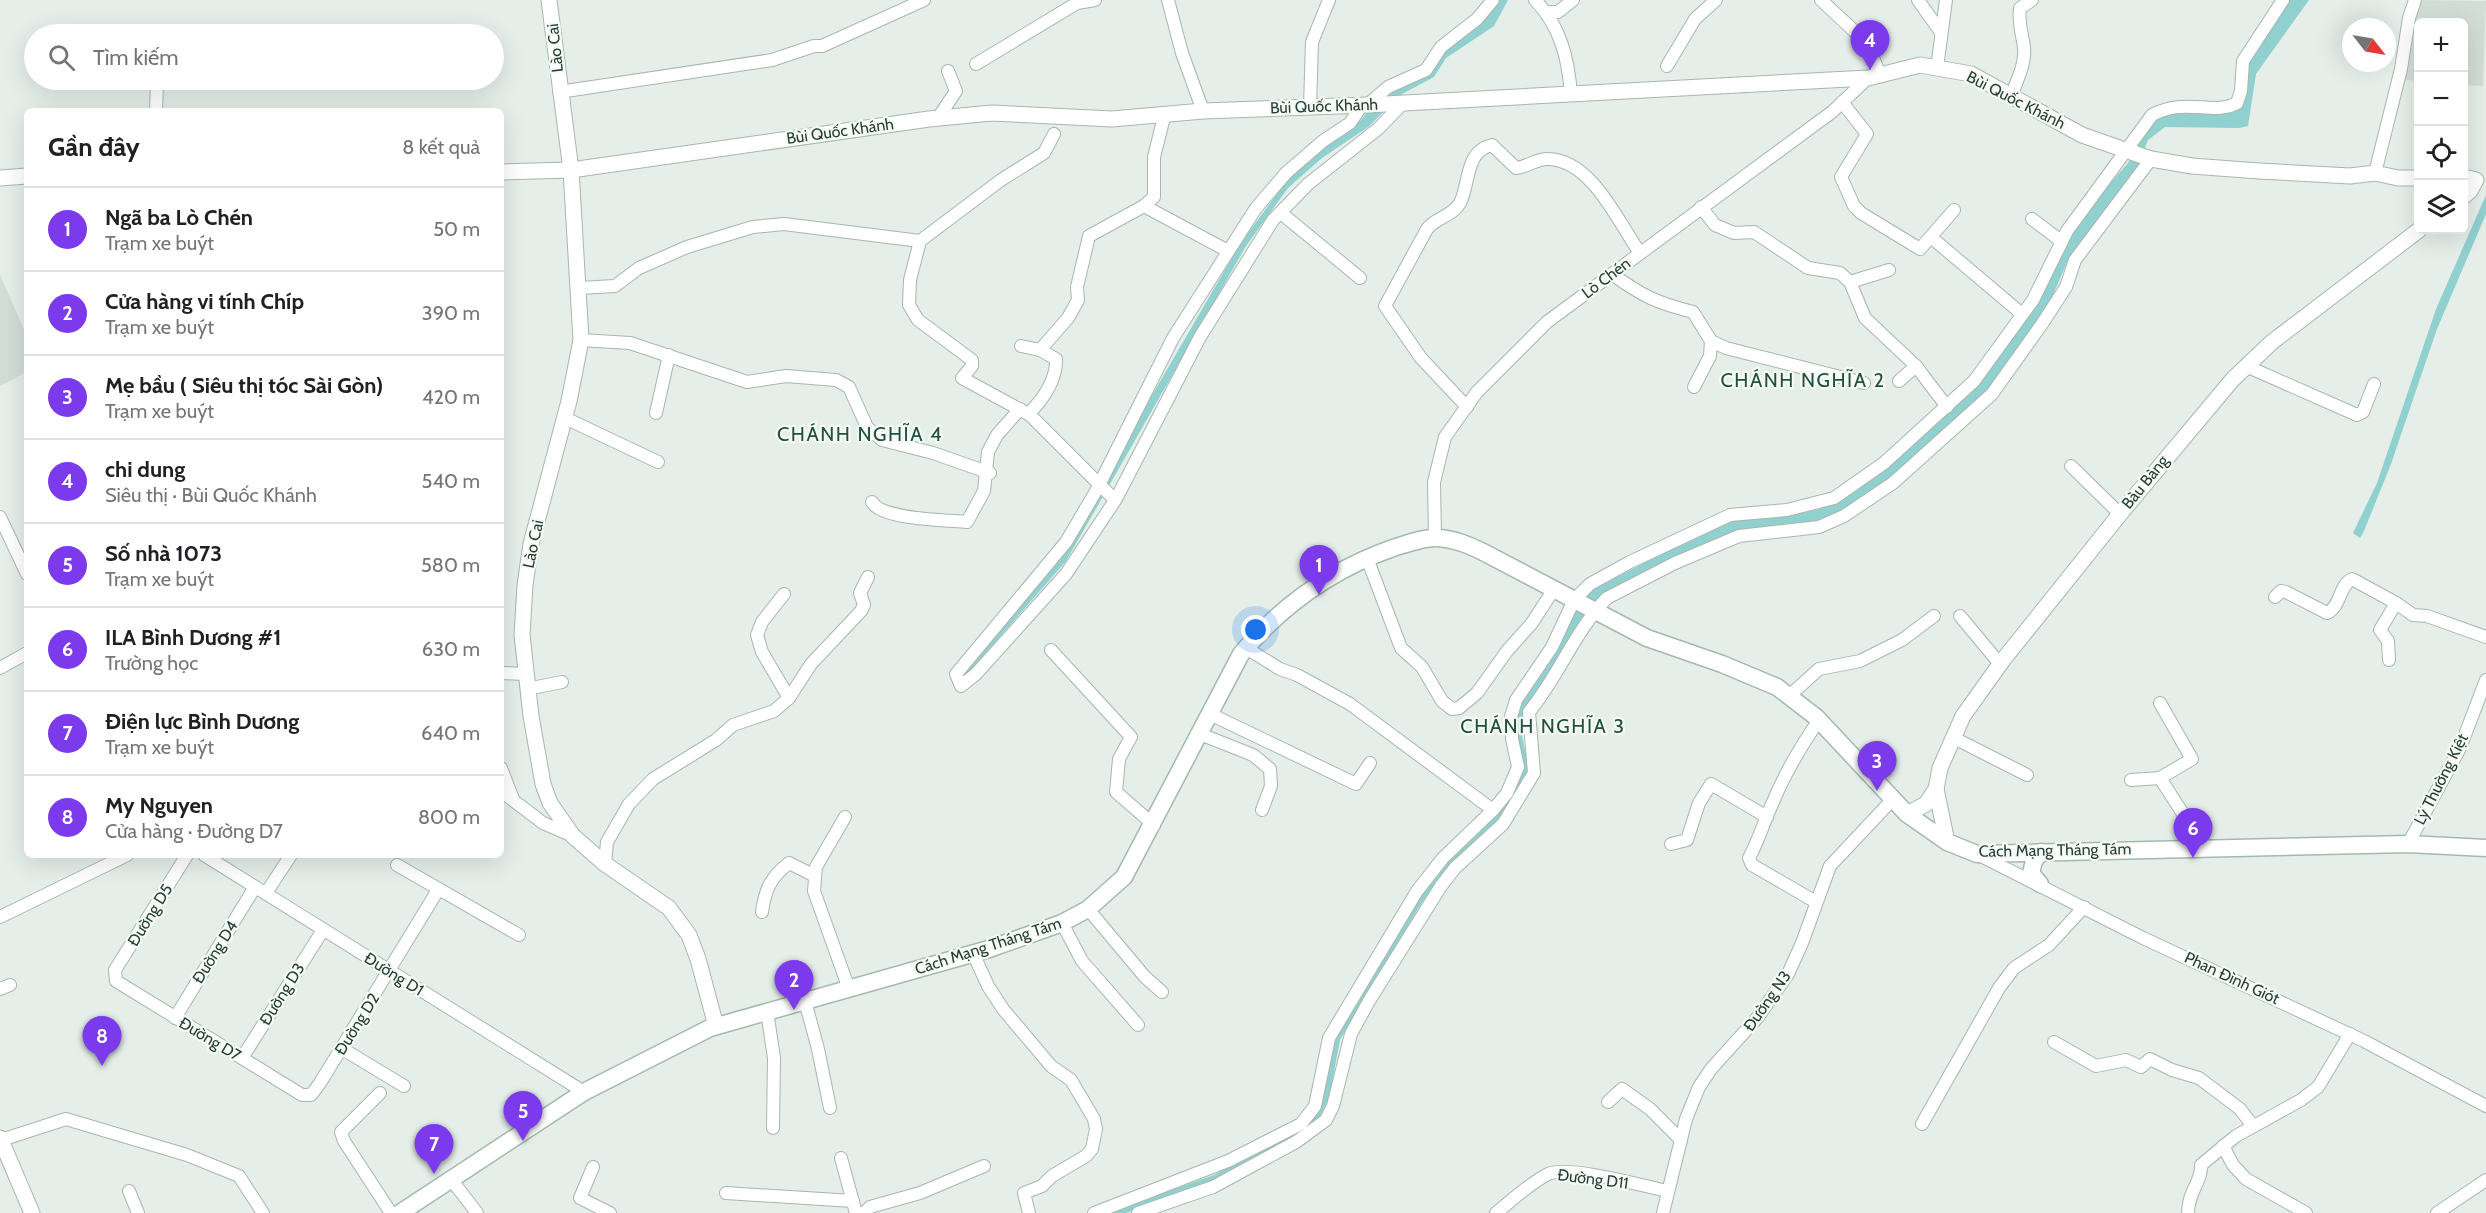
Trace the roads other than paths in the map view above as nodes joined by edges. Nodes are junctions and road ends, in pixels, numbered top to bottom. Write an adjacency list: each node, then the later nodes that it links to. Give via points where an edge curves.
1 (549, 0): 24 (street, Lào Cai)
2 (924, 0): 24 (street, via 822,46 772,60)
3 (1095, 0): 18 (street, via 1077,3)
4 (1168, 0): 32 (street)
5 (1329, 0): 30 (street, via 1312,42)
6 (1493, 0): 29 (street, via 1477,19 1441,47 1426,70 1389,87)
7 (1535, 0): 16 (street)
8 (1573, 0): 16 (street, via 1558,12)
9 (1716, 0): 19 (street, via 1695,19)
10 (1821, 0): 22 (street, via 1867,43)
11 (1918, 0): 17 (street)
12 (1946, 0): 17 (street)
13 (2032, 0): 26 (street, via 2020,8 2023,65)
14 (2283, 0): 36 (street, via 2243,61 2237,103 2226,107 2193,105 2162,109 2152,115)
15 (2415, 0): 40 (street)
16 (1546, 12): 25 (street, via 1568,60)
17 (1941, 31): 20 (street)
18 (976, 64)
19 (1667, 66)
20 (1937, 68): 22 (street, Bùi Quốc Khánh, via 1920,65); 26 (street, Bùi Quốc Khánh, via 1971,74)
21 (948, 71): 34 (street, via 956,91)
22 (1874, 77): 25 (street, Bùi Quốc Khánh); 27 (street, Lò Chén)
23 (157, 90): 31 (street)
24 (559, 92): 38 (street, Lào Cai)
25 (1571, 94): 28 (street, Bùi Quốc Khánh)
26 (2012, 94): 36 (street, Bùi Quốc Khánh, via 2082,135)
27 (1842, 102): 47 (street, Lò Chén); 52 (street, via 1868,134 1841,177 1854,206 1915,249 1924,247)
28 (1400, 103): 29 (street, Bùi Quốc Khánh); 49 (street, via 1368,137 1308,184)
29 (1364, 105): 30 (street, Bùi Quốc Khánh); 55 (street, via 1350,123 1286,172)
30 (1311, 107): 32 (street, Bùi Quốc Khánh)
31 (156, 108)
32 (1203, 111): 33 (street, Bùi Quốc Khánh)
33 (1165, 113): 34 (street, Bùi Quốc Khánh, via 1112,119 992,113); 46 (street, via 1154,157 1154,197)
34 (938, 118): 38 (street, Bùi Quốc Khánh)
35 (1054, 134): 53 (street, via 1044,153)
36 (2128, 150): 37 (street, Bùi Quốc Khánh); 54 (street)
37 (2150, 159): 40 (street, via 2259,171 2350,176); 88 (street, via 2075,260 2066,287 1992,394 1893,483 1867,501 1819,527)
38 (571, 170): 39 (street, Bùi Quốc Khánh); 61 (street, Lào Cai)
39 (504, 172)
40 (2375, 173): 43 (street)
41 (24, 176): 42 (street)
42 (0, 178)
43 (2414, 178)
44 (2475, 178): 45 (street)
45 (2468, 192)
46 (1144, 206): 55 (street); 66 (street, via 1089,236 1077,287 1078,300)
47 (1701, 207): 56 (street, Lò Chén); 60 (street, via 1715,225 1734,232 1754,232 1808,268 1840,273)
48 (1954, 210): 52 (street)
49 (1281, 213): 59 (street); 82 (street, via 1200,336 1116,499 1066,574 961,686 956,674 1066,542)
50 (2032, 219): 54 (street)
51 (2415, 234): 69 (street, Bàu Bàng)
52 (1932, 238): 62 (street)
53 (920, 241): 61 (street, via 784,224 753,226 639,268 615,286); 76 (street, via 910,280 911,310 933,333 972,360 962,378)
54 (2061, 241): 62 (street, via 2033,300)
55 (1228, 251): 82 (street, via 1173,338)
56 (1640, 253): 58 (street, Lò Chén); 74 (street, via 1611,205 1582,174 1546,158 1516,168 1492,145 1483,149 1473,158 1460,203 1427,229 1384,306 1421,358)
57 (1889, 270): 60 (street)
58 (1612, 274): 64 (street, via 1659,304 1693,312); 74 (street, Lò Chén, via 1547,322)
59 (1360, 278)
60 (1850, 282): 68 (street, via 1865,318)
61 (579, 288): 63 (street, Lào Cai)
62 (2022, 314): 75 (street, via 1974,381)
63 (581, 340): 67 (street, via 630,342); 78 (street, Lào Cai)
64 (1711, 341): 71 (street, via 1725,348); 73 (street, via 1710,356)
65 (1021, 346): 66 (street)
66 (1040, 350): 76 (street, via 1056,360 1056,368 1042,401)
67 (669, 355): 77 (street); 81 (street, via 747,382 786,376 836,380 849,387 867,427 882,440)
68 (1916, 366): 70 (street); 75 (street)
69 (2246, 366): 72 (street, via 2357,415 2363,412); 86 (street, Bàu Bàng)
70 (1899, 381)
71 (1864, 382)
72 (2374, 384)
73 (1694, 387)
74 (1467, 407): 89 (street, Lò Chén, via 1445,437 1434,482)
75 (1947, 407): 85 (street, via 1884,463 1834,498)
76 (1024, 411): 81 (street, via 997,435 988,452); 82 (street)
77 (656, 413)
78 (565, 418): 79 (street); 110 (street, Lào Cai, via 530,555 523,610)
79 (657, 462)
80 (2071, 466): 86 (street)
81 (988, 472): 84 (street, via 980,501 967,522 905,516 879,509)
82 (1100, 484): 83 (street)
83 (1112, 497)
84 (872, 502)
85 (1780, 511): 88 (street); 96 (street, via 1730,515 1590,584)
86 (2120, 514): 106 (street, Bàu Bàng)
87 (0, 517): 90 (street)
88 (1784, 531): 98 (street, via 1739,536 1701,551 1606,598)
89 (1435, 537): 91 (main road, Cách Mạng Tháng Tám); 93 (main road, Cách Mạng Tháng Tám, via 1460,541)
90 (22, 551)
91 (1367, 558): 93 (street, via 1401,648 1422,667 1442,701 1452,709 1477,693); 102 (main road, Cách Mạng Tháng Tám, via 1328,578 1281,611)
92 (868, 577): 113 (street, via 860,593 864,605 861,611 811,664)
93 (1554, 589): 96 (main road, Cách Mạng Tháng Tám)
94 (784, 594): 113 (street, via 757,635 762,652)
95 (2275, 597): 97 (street, via 2286,592 2330,612 2352,579)
96 (1576, 601): 98 (main road, Cách Mạng Tháng Tám); 120 (street, via 1516,700 1511,717)
97 (2396, 603): 101 (street, via 2413,615 2427,616); 105 (street, via 2380,630 2388,641)
98 (1594, 610): 112 (main road, Cách Mạng Tháng Tám, via 1647,638 1763,680); 123 (street, via 1553,680 1529,712)
99 (1934, 616): 112 (street, via 1902,640 1860,661 1819,669)
100 (1960, 616): 106 (street)
101 (2486, 637)
102 (1246, 648): 115 (main road, Cách Mạng Tháng Tám); 131 (street, via 1350,704)
103 (1051, 650): 135 (street, via 1131,737 1119,759 1116,792)
104 (24, 655): 107 (street)
105 (2389, 660)
106 (2000, 664): 118 (street, Bàu Bàng, via 1963,716)
107 (0, 668)
108 (504, 674): 110 (street)
109 (2486, 680): 139 (street, Lý Thường Kiệt, via 2460,748)
110 (526, 682): 111 (street); 136 (street, Lào Cai, via 543,784)
111 (562, 682)
112 (1789, 696): 116 (main road, Cách Mạng Tháng Tám)
113 (789, 698): 148 (street, via 774,711 733,725 653,779 629,804 608,842)
114 (2160, 703): 124 (street, via 2192,759)
115 (1209, 714): 117 (main road, Cách Mạng Tháng Tám); 119 (street, via 1356,784)
116 (1819, 720): 128 (main road, Cách Mạng Tháng Tám); 134 (street, via 1800,748)
117 (1200, 734): 130 (street, via 1245,751 1270,769 1270,786); 135 (main road, Cách Mạng Tháng Tám)
118 (1954, 738): 121 (street); 126 (street, Bàu Bàng, via 1940,768)
119 (1370, 763)
120 (1518, 767): 123 (street); 131 (street, via 1507,793)
121 (2027, 775)
122 (504, 776): 129 (street)
123 (1533, 776): 177 (street, via 1503,824 1441,886 1351,1034)
124 (2160, 778): 125 (street); 140 (street)
125 (2131, 780)
126 (1936, 789): 132 (street, via 1926,804); 137 (street)
127 (504, 793): 129 (street)
128 (1893, 799): 132 (main road, Cách Mạng Tháng Tám); 154 (street, Đường N3, via 1830,866)
129 (513, 800): 136 (street, via 543,823)
130 (1262, 810)
131 (1493, 810): 176 (street, via 1443,858 1417,891 1349,1001 1329,1038)
132 (1907, 814): 137 (main road, Cách Mạng Tháng Tám)
133 (845, 817): 150 (street, via 816,867)
134 (1767, 817): 138 (street, via 1712,784 1699,803 1687,840); 154 (street, via 1749,862)
135 (1154, 825): 156 (main road, Cách Mạng Tháng Tám, via 1124,877)
136 (573, 836): 148 (street, Lào Cai)
137 (1947, 842): 143 (main road, Cách Mạng Tháng Tám)
138 (1671, 844)
139 (2408, 844): 140 (main road, Cách Mạng Tháng Tám); 141 (main road, Cách Mạng Tháng Tám)
140 (2205, 848): 142 (main road, Cách Mạng Tháng Tám)
141 (2486, 848)
142 (2041, 852): 143 (main road, Cách Mạng Tháng Tám); 151 (main road, via 2031,873)
143 (1977, 854): 151 (street, Phan Đình Giót)
144 (121, 858): 158 (street)
145 (186, 858): 164 (street, Đường D5)
146 (209, 858): 152 (street, Đường D1)
147 (288, 858): 152 (street, Đường D4)
148 (605, 864): 171 (street, Lào Cai, via 669,908 688,935)
149 (397, 865): 153 (street)
150 (815, 876): 157 (street, via 789,863 775,873 765,890); 165 (street, via 814,891)
151 (2040, 884): 155 (street, Phan Đình Giót)
152 (261, 890): 160 (street, Đường D1); 169 (street, Đường D4)
153 (438, 890): 161 (street); 163 (street, Đường D2)
154 (1816, 902): 189 (street, Đường N3, via 1788,974 1758,1017 1711,1069 1700,1087)
155 (2084, 907): 172 (street, Phan Đình Giót); 185 (street, via 2049,945 2014,968 1999,988)
156 (1088, 909): 159 (main road, Cách Mạng Tháng Tám); 166 (street)
157 (762, 912)
158 (0, 916)
159 (1062, 923): 162 (main road, Cách Mạng Tháng Tám); 170 (street, via 1082,961)
160 (323, 930): 163 (street, Đường D1); 175 (street, Đường D3)
161 (519, 935)
162 (973, 953): 165 (main road, Cách Mạng Tháng Tám); 210 (street, via 987,986 1003,1009 1051,1066 1071,1080 1094,1119 1092,1149 1086,1156 1042,1186 1024,1193)
163 (389, 972): 174 (street, Đường D2); 179 (street, Đường D1)
164 (115, 976): 169 (street, Đường D7, via 125,988)
165 (849, 989): 167 (main road, Cách Mạng Tháng Tám)
166 (1162, 992)
167 (805, 1001): 168 (main road, Cách Mạng Tháng Tám); 184 (street)
168 (767, 1011): 171 (main road, Cách Mạng Tháng Tám); 187 (street, via 774,1058)
169 (175, 1018): 175 (street, Đường D7)
170 (1138, 1025)
171 (716, 1026): 179 (main road, Cách Mạng Tháng Tám)
172 (2350, 1034): 183 (street, Phan Đình Giót); 186 (street, via 2318,1087)
173 (2054, 1042): 186 (street, via 2096,1066 2126,1060 2140,1067 2155,1059 2172,1070 2199,1078 2240,1109)
174 (341, 1048): 178 (street); 181 (street, Đường D2)
175 (242, 1058): 181 (street, Đường D7, via 302,1095)
176 (1324, 1060): 177 (street); 191 (street, via 1315,1106 1301,1124)
177 (1344, 1064): 195 (street, via 1334,1106 1326,1120 1296,1142)
178 (404, 1086)
179 (584, 1092): 196 (main road, Cách Mạng Tháng Tám)
180 (380, 1093): 205 (street, via 341,1132)
181 (310, 1095)
182 (1608, 1102): 189 (street, via 1622,1089 1650,1109)
183 (2486, 1106)
184 (830, 1108)
185 (1922, 1124)
186 (2253, 1126): 190 (street)
187 (773, 1128)
188 (1, 1139): 202 (street); 204 (street, via 66,1119 187,1155 238,1176)
189 (1681, 1140): 199 (street, Đường N3)
190 (2223, 1146): 215 (street, via 2201,1165 2189,1195); 216 (street, via 2246,1179)
191 (1234, 1157): 195 (street); 211 (street)
192 (841, 1158): 201 (street)
193 (984, 1166): 209 (street, via 920,1193 870,1207)
194 (593, 1167): 208 (street, via 580,1198)
195 (1241, 1171): 212 (street, via 1214,1186)
196 (452, 1179): 206 (main road, Cách Mạng Tháng Tám); 207 (street)
197 (2486, 1180): 217 (street)
198 (129, 1191): 203 (street)
199 (1667, 1191): 213 (street, Đường D11, via 1616,1180 1549,1173); 214 (street, Đường N3)
200 (726, 1194): 201 (street)
201 (854, 1207)
202 (32, 1213)
203 (138, 1213)
204 (263, 1213)
205 (391, 1213)
206 (400, 1213)
207 (477, 1213)
208 (610, 1213)
209 (864, 1213)
210 (1029, 1213)
211 (1094, 1213)
212 (1138, 1213)
213 (1496, 1213)
214 (1663, 1213)
215 (2188, 1213)
216 (2306, 1213)
217 (2437, 1213)

